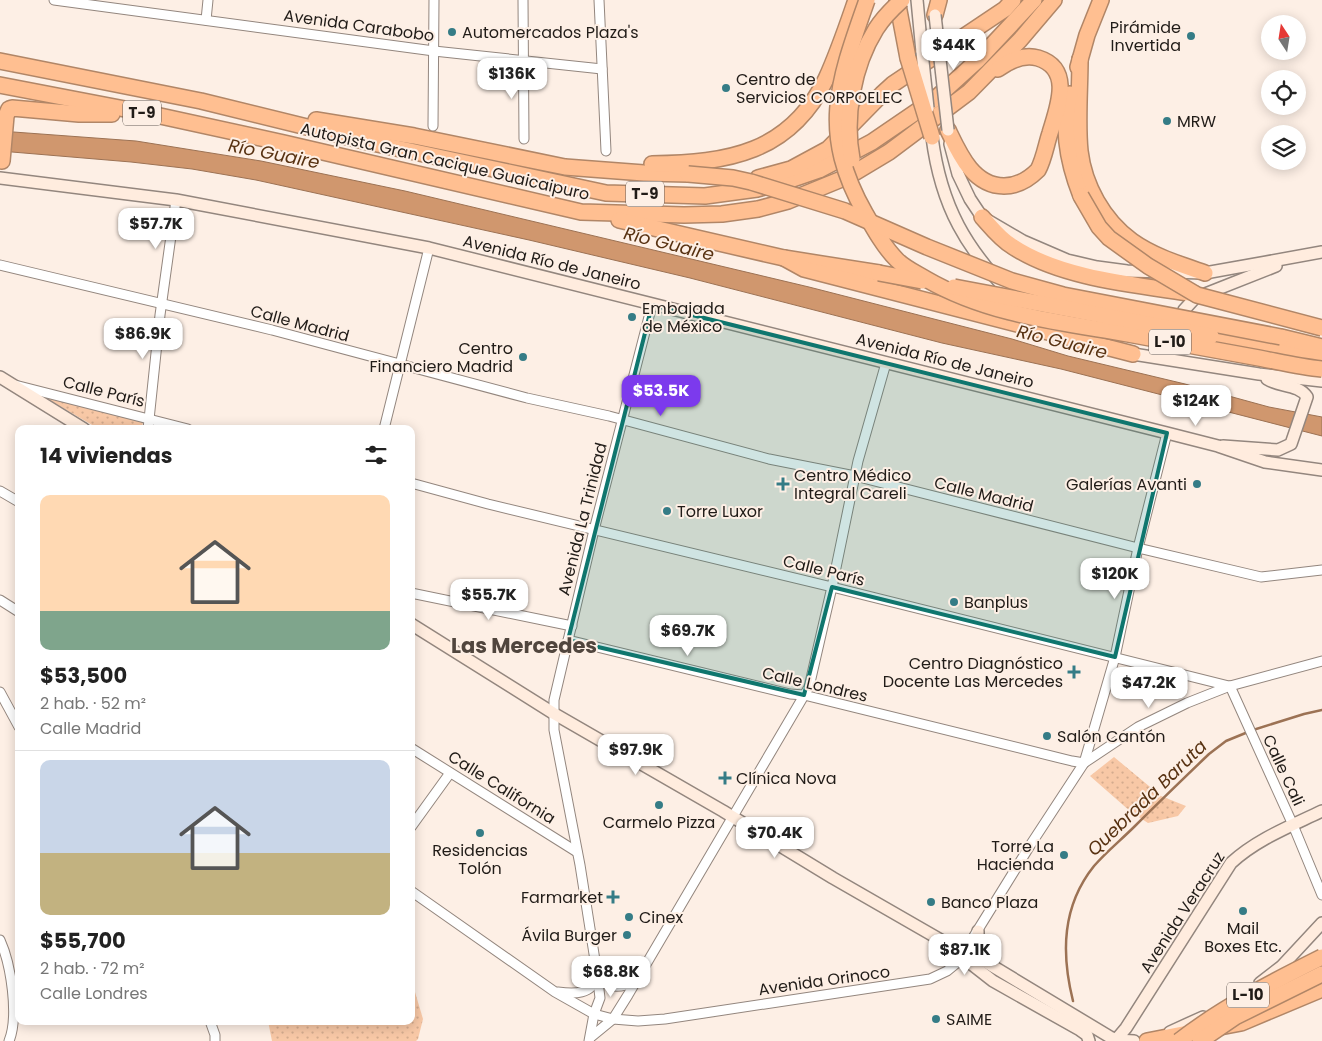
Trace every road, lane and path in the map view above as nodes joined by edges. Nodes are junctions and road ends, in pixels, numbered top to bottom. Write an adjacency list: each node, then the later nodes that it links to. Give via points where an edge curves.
1 (54, 0): 17 (street, Avenida Carabobo)
2 (208, 0): 17 (street)
3 (434, 0): 18 (street)
4 (523, 0): 21 (street)
5 (599, 0): 22 (street)
6 (856, 0): 33 (highway, via 826,79 808,108 791,126 754,150)
7 (867, 0): 44 (highway, bridge, via 839,96 836,120 839,147 855,195 883,242)
8 (897, 0): 29 (highway, bridge, via 908,58)
9 (902, 0): 44 (highway, bridge, via 876,28 866,50 857,73 849,118 853,168)
10 (917, 0): 29 (street, bridge)
11 (939, 0): 16 (highway)
12 (1013, 0): 36 (highway, via 1006,9 894,84 828,149 791,169 733,185 704,188)
13 (1034, 0): 36 (highway, Autopista Gran Cacique Guaicaipuro / T-9, via 978,60 935,99 872,142 819,170 756,188 705,196 606,193)
14 (1054, 0): 24 (highway, Autopista Gran Cacique Guaicaipuro / T-9)
15 (1101, 0): 19 (highway)
16 (934, 7): 28 (street, bridge)
17 (206, 20): 18 (street, Avenida Carabobo)
18 (434, 51): 21 (street, Avenida Carabobo); 27 (street)
19 (1080, 59): 46 (highway, via 1080,150 1090,190 1099,206 1131,240 1162,258); 47 (highway, bridge, via 1067,107 1066,125 1069,160 1080,196 1109,238)
20 (0, 61): 25 (highway, Autopista Gran Cacique Guaicaipuro / T-9)
21 (524, 61): 22 (street, Avenida Carabobo); 30 (street)
22 (602, 69): 31 (street)
23 (0, 85): 26 (highway, Autopista Gran Cacique Guaicaipuro / T-9)
24 (970, 92): 28 (highway, via 1017,59 1036,58 1052,67 1058,77 1061,95 1038,170 1019,184 989,184 969,167); 38 (highway, Autopista Gran Cacique Guaicaipuro / T-9, via 871,164 788,201 722,214)
25 (201, 101): 33 (highway, via 414,136 550,165 591,170); 36 (highway, Autopista Gran Cacique Guaicaipuro / T-9, via 368,142)
26 (151, 114): 32 (highway, T-9, via 79,114 12,108 6,116); 38 (highway, Autopista Gran Cacique Guaicaipuro / T-9)
27 (433, 126)
28 (948, 130): 39 (street, via 958,174)
29 (932, 137): 52 (street, via 940,183 952,214 978,258 1006,290 1030,310)
30 (524, 139)
31 (606, 151)
32 (2, 161): 35 (street, T-9, via 6,169)
33 (688, 168): 51 (highway, bridge, via 751,182 845,211 1035,288)
34 (0, 178): 35 (street, Avenida Río de Janeiro)
35 (31, 182): 37 (street, Avenida Río de Janeiro)
36 (567, 184)
37 (176, 200): 40 (street, Avenida Río de Janeiro); 48 (street)
38 (581, 212): 43 (highway)
39 (982, 217): 46 (street, via 1045,251 1089,266 1127,271); 47 (highway, via 1010,245 1034,260 1094,278)
40 (429, 248): 49 (street, Avenida Río de Janeiro); 55 (street)
41 (1322, 252): 42 (street)
42 (1303, 256): 46 (street); 57 (street, via 1230,282 1195,298 1184,310 1180,331 1188,351 1196,358)
43 (784, 258): 52 (highway, via 804,269); 53 (highway, L-10, bridge, via 879,273)
44 (898, 260): 56 (highway, L-10, bridge, via 941,288 1017,315)
45 (0, 265): 48 (street, Calle Madrid)
46 (1204, 273)
47 (1197, 295): 50 (highway, bridge)
48 (161, 304): 55 (street, Calle Madrid); 62 (street)
49 (652, 305): 54 (street, Avenida Río de Janeiro); 63 (street, Avenida La Trinidad)
50 (1322, 328)
51 (1322, 347)
52 (1133, 354): 57 (street)
53 (1322, 358)
54 (886, 363): 68 (street, Avenida Río de Janeiro); 71 (street)
55 (401, 365): 63 (street, Calle Madrid); 67 (street)
56 (1322, 369)
57 (1241, 371): 58 (street)
58 (1259, 374): 60 (street); 69 (street, via 1271,382 1306,394 1291,444 1278,450)
59 (0, 377): 61 (street)
60 (1322, 381)
61 (12, 385): 62 (street, Calle París); 64 (street)
62 (148, 418): 65 (street); 66 (street, Calle París)
63 (621, 419): 71 (street, Calle Madrid, via 769,459); 75 (street, Avenida La Trinidad)
64 (77, 425)
65 (148, 425)
66 (173, 425)
67 (385, 425)
68 (1167, 433): 69 (street, Avenida Río de Janeiro); 76 (street)
69 (1218, 446): 70 (street, Avenida Río de Janeiro, via 1265,462)
70 (1322, 470)
71 (855, 476): 76 (street, Calle Madrid); 78 (street)
72 (415, 484): 75 (street, Calle París)
73 (0, 491): 74 (street)
74 (15, 500)
75 (594, 530): 78 (street, Calle París); 82 (street, Avenida La Trinidad)
76 (1138, 548): 77 (street, Calle Madrid, via 1261,577); 85 (street)
77 (1322, 570)
78 (832, 587): 85 (street, Calle París); 89 (street)
79 (415, 594): 82 (street)
80 (0, 600): 81 (street)
81 (15, 609)
82 (572, 626): 84 (street, Avenida La Trinidad)
83 (415, 627): 90 (street)
84 (568, 640): 89 (street, Calle Londres); 90 (street, Avenida La Trinidad)
85 (1115, 657): 87 (street, Calle París); 93 (street)
86 (1322, 660): 87 (street, Avenida Orinoco)
87 (1230, 686): 93 (street, Avenida Orinoco, via 1138,727); 98 (street, Calle Cali)
88 (0, 692): 91 (street)
89 (804, 695): 93 (street, Calle Londres); 96 (street)
90 (553, 713): 96 (street); 99 (street, Avenida La Trinidad)
91 (15, 720)
92 (415, 751): 94 (street, Calle California)
93 (1084, 763): 103 (street, Avenida Orinoco)
94 (450, 773): 97 (street); 99 (street, Calle California)
95 (1322, 811): 98 (street, Avenida Veracruz)
96 (732, 817): 105 (street, via 952,947); 110 (street)
97 (415, 821)
98 (1292, 825): 101 (street, Calle Cali); 118 (street, Avenida Veracruz, via 1250,847 1231,863 1132,1020)
99 (577, 852): 108 (street, Avenida La Trinidad)
100 (415, 893): 112 (street, Avenida Orinoco)
101 (1322, 895)
102 (1322, 923): 123 (street, L-10, via 1269,977 1196,1020)
103 (978, 931): 105 (street, Avenida Orinoco); 107 (street, via 978,944)
104 (0, 940): 119 (street, via 8,966 13,1009)
105 (964, 951): 107 (street); 114 (street, Avenida Orinoco, via 958,962 930,979 665,1019); 121 (street, via 970,963 993,981 1080,1030)
106 (1322, 956): 124 (highway, L-10, bridge, via 1238,1000)
107 (984, 961): 118 (street)
108 (597, 973): 110 (street, via 611,986); 112 (street, via 596,981 588,990 576,994); 113 (street, Avenida La Trinidad, via 600,998)
109 (1322, 974): 116 (highway, L-10, bridge)
110 (635, 981): 114 (street)
111 (1322, 989): 116 (highway, L-10)
112 (556, 992): 113 (street, Avenida Orinoco)
113 (594, 1014): 114 (street, Avenida Orinoco); 117 (street)
114 (613, 1019): 117 (street)
115 (211, 1025): 120 (street)
116 (1202, 1035): 123 (highway, L-10); 124 (highway, L-10)
117 (590, 1039)
118 (1116, 1040): 122 (street)
119 (9, 1041)
120 (215, 1041)
121 (1089, 1041)
122 (1134, 1041)
123 (1148, 1041)
124 (1177, 1041)

